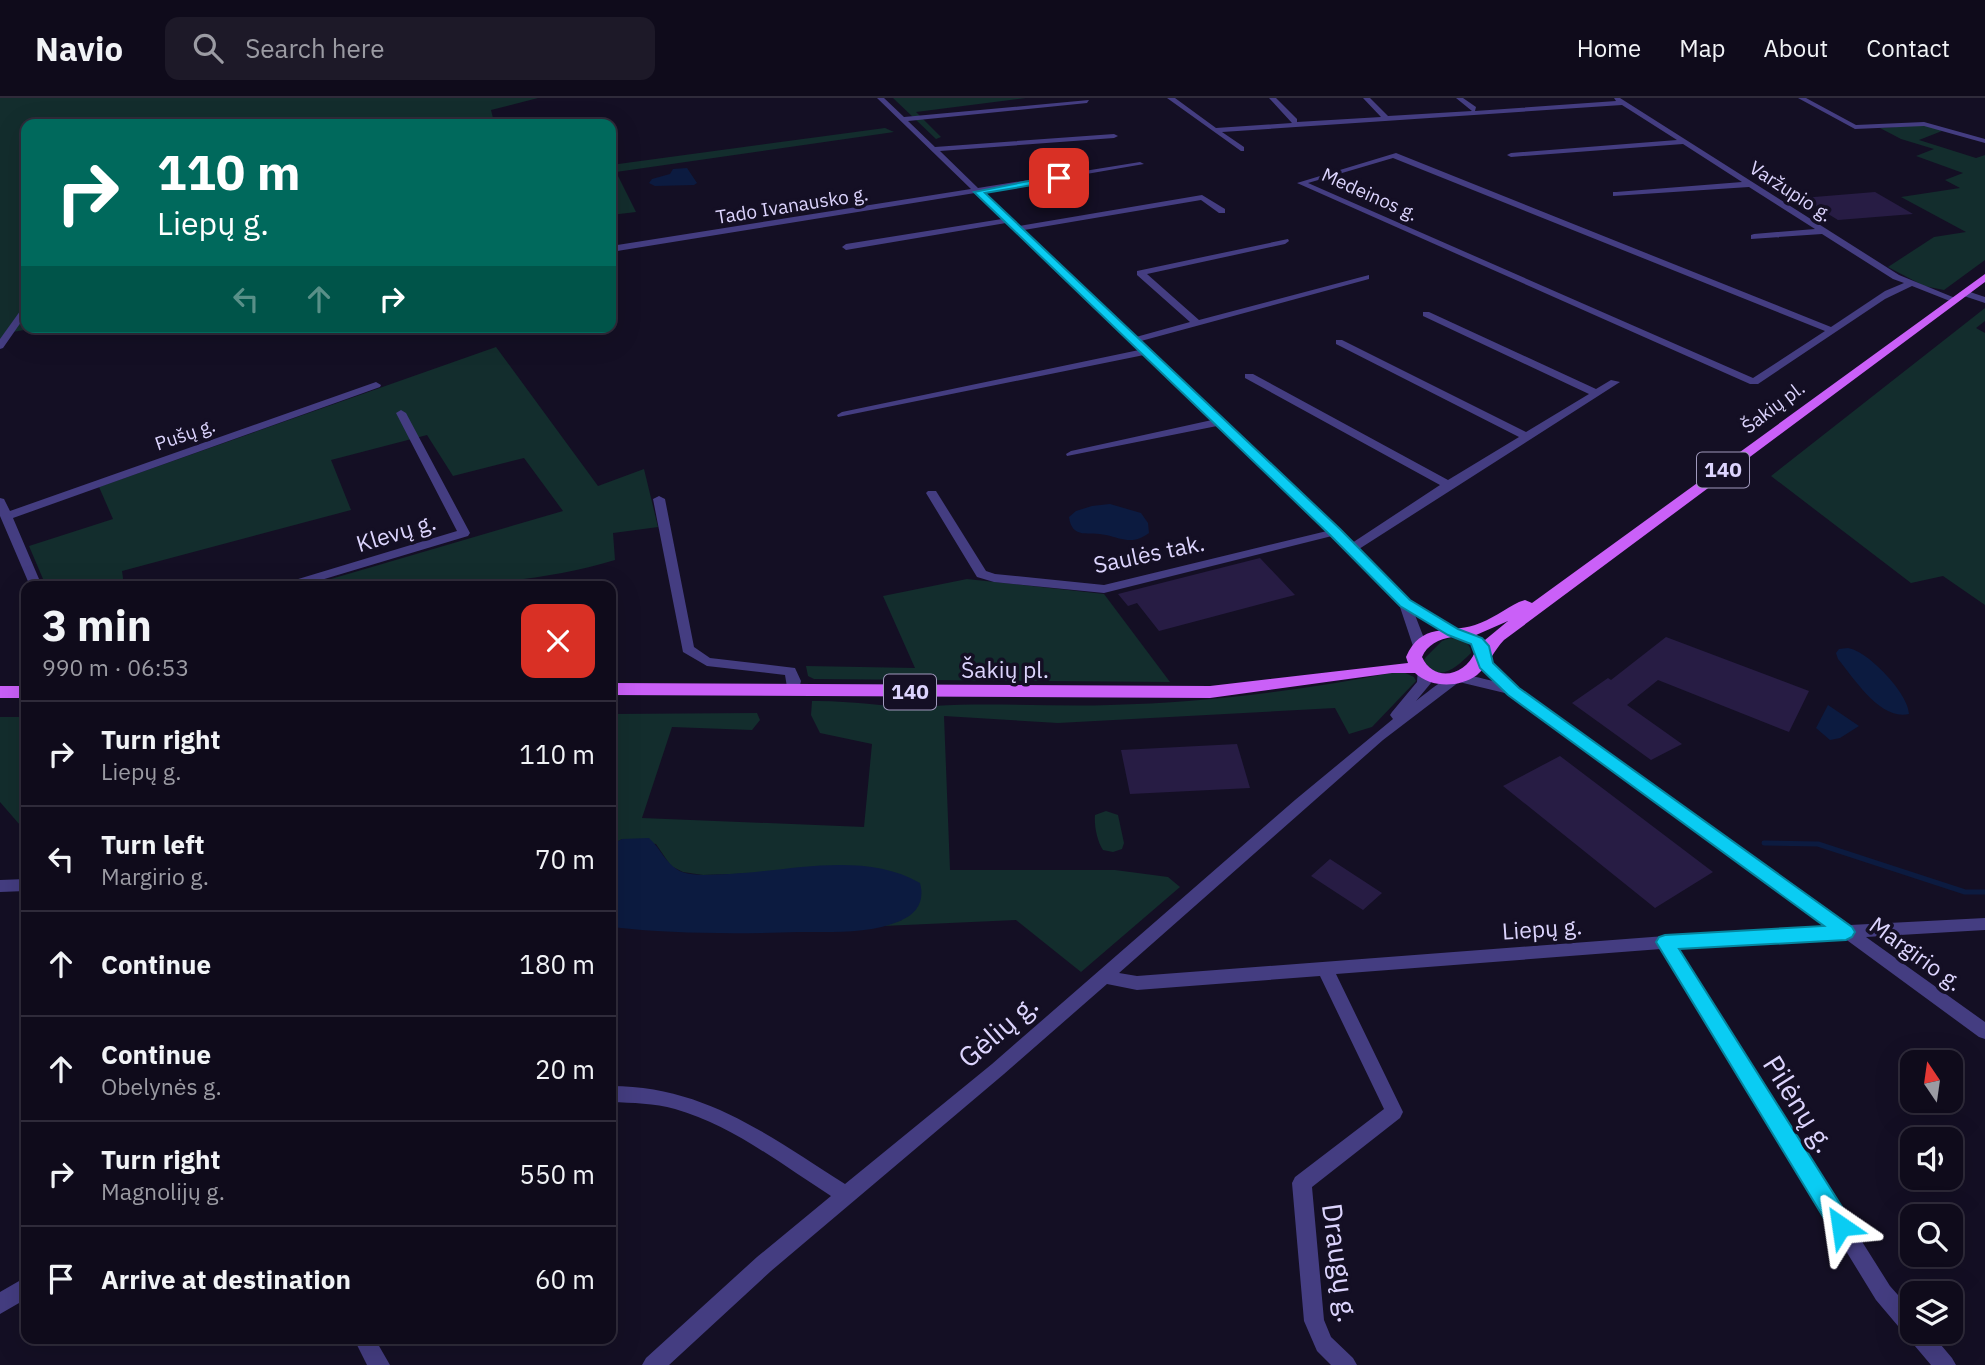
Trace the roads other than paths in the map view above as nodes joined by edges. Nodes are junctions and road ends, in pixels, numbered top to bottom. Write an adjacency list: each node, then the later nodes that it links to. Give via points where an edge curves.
1 (880, 98): 13 (street)
2 (1170, 98): 15 (street)
3 (1272, 98): 14 (street)
4 (1366, 98): 12 (street)
5 (1459, 98): 11 (street)
6 (1553, 98): 10 (street)
7 (1801, 98): 17 (street, via 1855,127 1924,124)
8 (1620, 100): 10 (street); 18 (street, Varžupio g.)
9 (1087, 101): 13 (street)
10 (1563, 106): 11 (street); 12 (street)
11 (1473, 109): 12 (street)
12 (1385, 117): 14 (street); 15 (street)
13 (902, 119): 19 (street)
14 (1294, 121): 15 (street)
15 (1212, 128): 20 (street)
16 (1114, 136): 19 (street)
17 (1985, 141)
18 (1686, 142): 21 (street); 23 (street, Varžupio g.)
19 (933, 149): 24 (street)
20 (1241, 149)
21 (1510, 155)
22 (1140, 164): 24 (street, Tado Ivanausko g.)
23 (1752, 184): 25 (street); 29 (street, Varžupio g.)
24 (978, 192): 27 (street); 33 (street, Tado Ivanausko g.)
25 (1616, 194)
26 (1222, 211): 28 (street, via 1202,197)
27 (1009, 220): 28 (street); 32 (street)
28 (1017, 229): 43 (street)
29 (1824, 231): 30 (street); 36 (street, Varžupio g.)
30 (1754, 237)
31 (1285, 241): 41 (street, via 1140,273)
32 (846, 247)
33 (616, 248)
34 (1366, 277): 41 (street)
35 (1985, 277): 37 (main road, Šakių pl. / 140)
36 (1910, 284): 37 (street, Varžupio g.); 42 (street, via 1893,289)
37 (1959, 296): 38 (street, Varžupio g.); 63 (main road, Šakių pl. / 140)
38 (1985, 300)
39 (1426, 314): 50 (street)
40 (21, 316): 45 (street)
41 (1197, 323): 43 (street)
42 (1832, 331): 42 (street, Medeinos g., via 1393,155 1301,183 1754,382)
43 (1134, 340): 46 (street)
44 (1339, 342): 54 (street)
45 (0, 346)
46 (1146, 352): 52 (street); 53 (street)
47 (1249, 376): 56 (street)
48 (1615, 382): 50 (street)
49 (376, 385): 60 (street, Pušų g.)
50 (1596, 393): 54 (street)
51 (401, 413): 65 (street, Klevų g., via 464,533)
52 (842, 415)
53 (1219, 422): 55 (street); 61 (street)
54 (1526, 436): 56 (street)
55 (1071, 454)
56 (1448, 485): 62 (street)
57 (932, 493): 61 (street, Saulės tak., via 981,574 1097,590)
58 (659, 499): 72 (street, via 688,649 707,662 790,671)
59 (0, 501): 60 (street)
60 (6, 516): 64 (street)
61 (1335, 532): 62 (street)
62 (1352, 548): 66 (street)
63 (1587, 571): 67 (main road, Šakių pl. / 140, via 1485,627); 68 (main road, Šakių pl. / 140, via 1490,643)
64 (34, 581)
65 (306, 581)
66 (1405, 603): 67 (street); 69 (street)
67 (1457, 633): 68 (main road, via 1476,641); 69 (main road, 140, via 1437,634)
68 (1483, 654): 70 (main road, 140); 73 (street, Margirio g., via 1492,671)
69 (1419, 659): 70 (main road, 140, via 1434,677); 72 (main road, Šakių pl. / 140, via 1392,668 1210,692); 76 (street, Gėlių g., via 1425,678 1420,689)
70 (1458, 679): 73 (street, Margirio g.); 76 (street, Gėlių g.)
71 (616, 689): 72 (main road, Šakių pl. / 140)
72 (793, 690)
73 (1514, 691): 80 (street, Margirio g.)
74 (0, 692): 75 (main road)
75 (21, 692)
76 (1378, 737): 83 (street, Gėlių g.)
77 (21, 885): 78 (street)
78 (0, 886)
79 (1985, 924): 80 (street, Liepų g.)
80 (1846, 932): 81 (street, Liepų g.); 84 (street, Margirio g.)
81 (1665, 942): 82 (street, Liepų g.); 89 (street, Pilėnų g., via 1883,1293)
82 (1325, 968): 83 (street, Liepų g., via 1137,983); 94 (street, Draugų g., via 1394,1112 1301,1183 1314,1321 1324,1344)
83 (1103, 976): 86 (street, Gėlių g.)
84 (1985, 1032)
85 (616, 1094): 86 (street, via 676,1100 727,1121)
86 (845, 1195): 93 (street, Gėlių g.)
87 (21, 1290): 88 (street)
88 (0, 1304)
89 (1900, 1313)
90 (366, 1344): 92 (street)
91 (1927, 1344): 95 (street)
92 (379, 1365)
93 (653, 1365)
94 (1346, 1365)
95 (1945, 1365)

